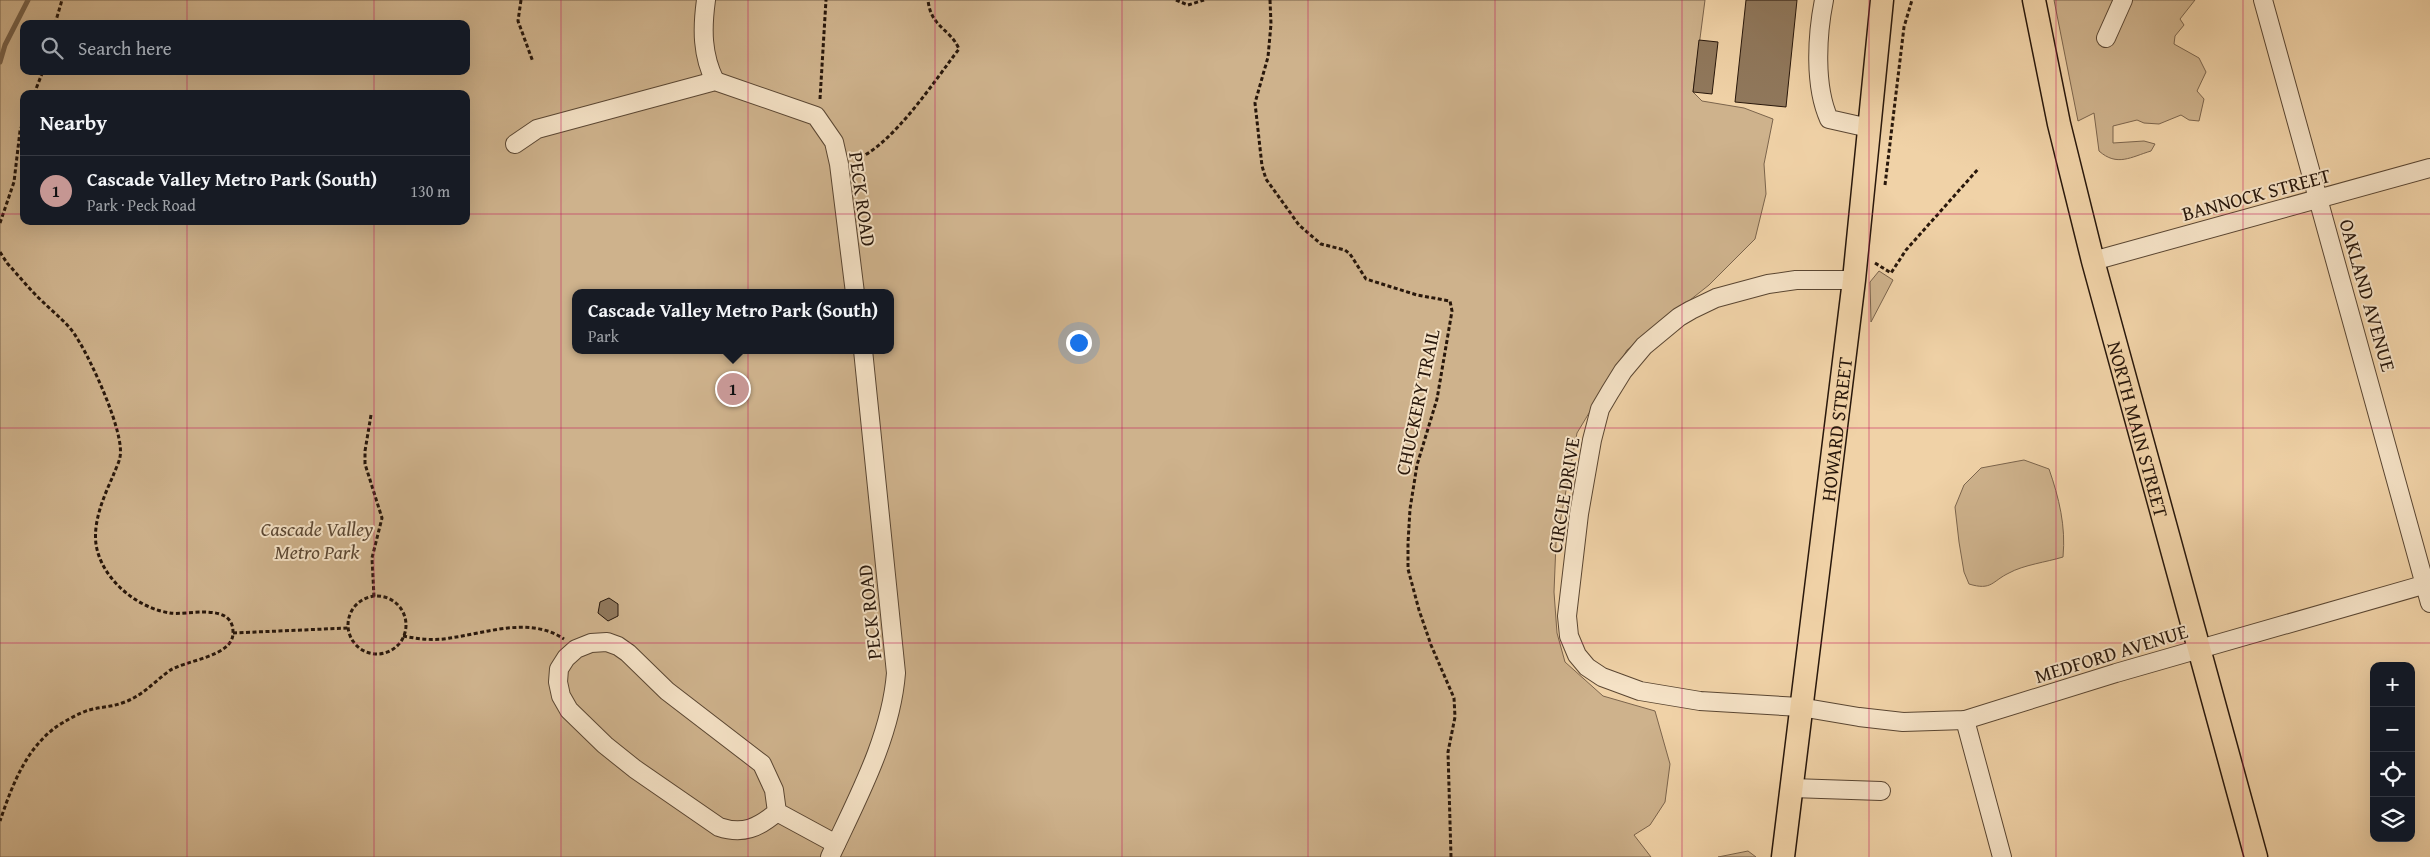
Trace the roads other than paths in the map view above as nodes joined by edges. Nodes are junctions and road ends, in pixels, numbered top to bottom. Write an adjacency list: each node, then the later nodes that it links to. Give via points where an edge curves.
1 (706, 0): 8 (street, via 704,47 707,65)
2 (1824, 0): 9 (street, via 1819,89 1824,107 1829,119)
3 (1882, 0): 9 (main road, HOWARD STREET)
4 (2034, 0): 13 (main road, NORTH MAIN STREET, via 2059,124)
5 (2123, 0): 7 (street)
6 (2263, 0): 12 (street, OAKLAND AVENUE)
7 (2106, 38)
8 (715, 81): 10 (street, via 537,129); 15 (street, PECK ROAD, via 816,116 834,142)
9 (1869, 128): 14 (main road, HOWARD STREET)
10 (515, 144)
11 (2430, 168): 12 (street, BANNOCK STREET)
12 (2319, 199): 13 (street, BANNOCK STREET); 17 (street, OAKLAND AVENUE)
13 (2093, 261): 19 (main road, NORTH MAIN STREET)
14 (1854, 280): 20 (main road, HOWARD STREET); 20 (street, CIRCLE DRIVE, via 1796,280 1716,298 1691,310 1655,335 1623,371 1600,409 1579,514 1568,616 1571,643 1587,667 1602,677 1640,691 1700,702)
15 (855, 289)
16 (863, 354): 25 (street, PECK ROAD, via 896,673 884,733)
17 (2427, 583): 18 (street, OAKLAND AVENUE); 19 (street, MEDFORD AVENUE)
18 (2430, 603)
19 (2199, 649): 21 (street, MEDFORD AVENUE); 28 (main road, NORTH MAIN STREET)
20 (1800, 707): 21 (street, MEDFORD AVENUE, via 1903,722); 22 (main road, HOWARD STREET)
21 (1965, 720): 27 (street)
22 (1792, 788): 23 (street); 26 (main road, HOWARD STREET)
23 (1881, 791)
24 (777, 812): 24 (street, via 774,790 762,764 667,691 628,653 607,642 591,643 576,648 566,658 559,669 561,696 576,717 605,745 719,828 735,832 766,822); 25 (street)
25 (833, 851)
26 (1783, 857)
27 (2002, 857)
28 (2256, 857)

